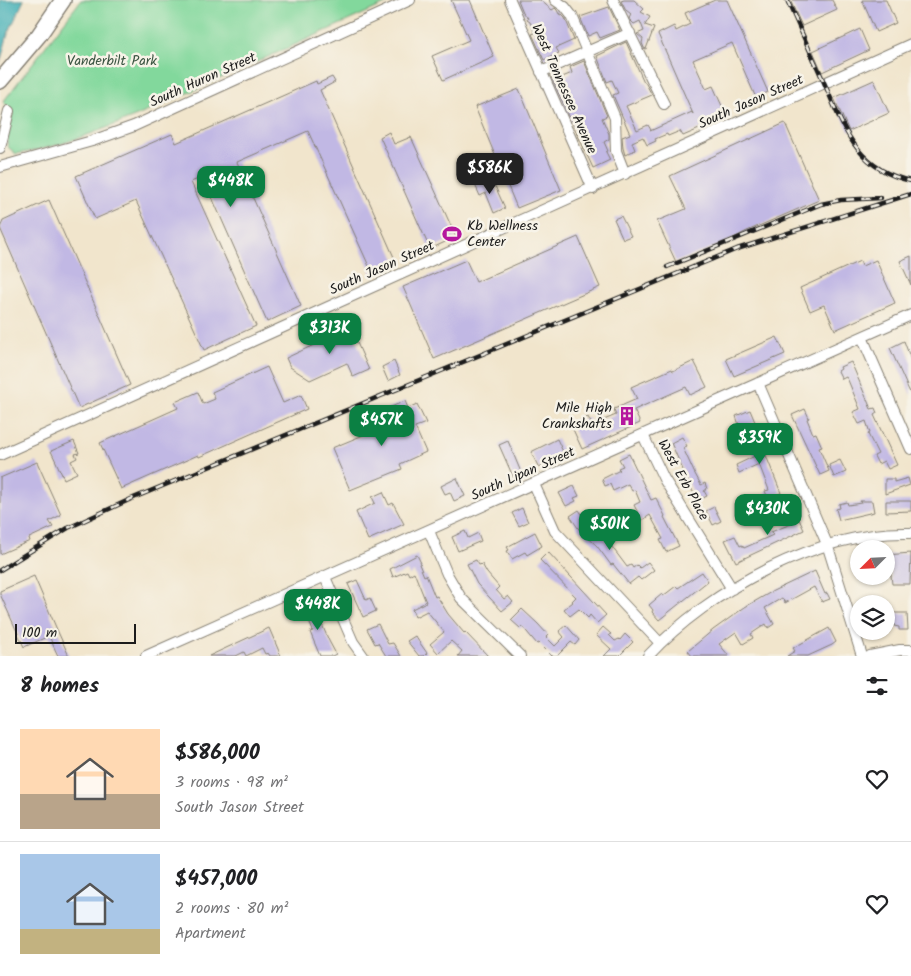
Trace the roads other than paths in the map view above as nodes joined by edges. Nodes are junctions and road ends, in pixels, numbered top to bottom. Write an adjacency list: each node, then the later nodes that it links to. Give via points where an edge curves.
1 (63, 0): 10 (highway, via 39,35)
2 (410, 0): 14 (street, South Huron Street, via 134,126)
3 (510, 0): 9 (street, West Tennessee Avenue)
4 (555, 0): 8 (street, via 572,16)
5 (614, 0): 6 (street)
6 (630, 33): 8 (street); 11 (street)
7 (911, 44): 15 (street, South Jason Street)
8 (587, 52): 9 (street); 15 (street, via 615,118 616,151)
9 (542, 72): 16 (street, West Tennessee Avenue)
10 (0, 81)
11 (664, 104)
12 (9, 111): 13 (street)
13 (0, 148)
14 (0, 167)
15 (625, 174): 16 (street, South Jason Street)
16 (593, 189): 22 (street, South Jason Street)
17 (911, 315): 18 (street, South Lipan Street)
18 (862, 336): 19 (street, South Lipan Street); 21 (street)
19 (758, 383): 20 (street, South Lipan Street); 26 (street)
20 (643, 435): 23 (street, South Lipan Street); 28 (street, West Erb Place, via 668,486)
21 (911, 449)
22 (0, 455)
23 (534, 484): 24 (street, South Lipan Street); 29 (street, via 555,531)
24 (429, 531): 27 (street, South Lipan Street); 33 (street, via 461,598)
25 (911, 532): 26 (street, via 871,535)
26 (827, 544): 28 (street, via 803,552); 35 (street)
27 (326, 577): 31 (street, South Lipan Street); 32 (street, via 353,642)
28 (732, 589): 29 (street)
29 (660, 643): 34 (street)
30 (911, 650): 36 (street)
31 (146, 656)
32 (363, 656)
33 (520, 656)
34 (648, 656)
35 (862, 656)
36 (870, 656)

